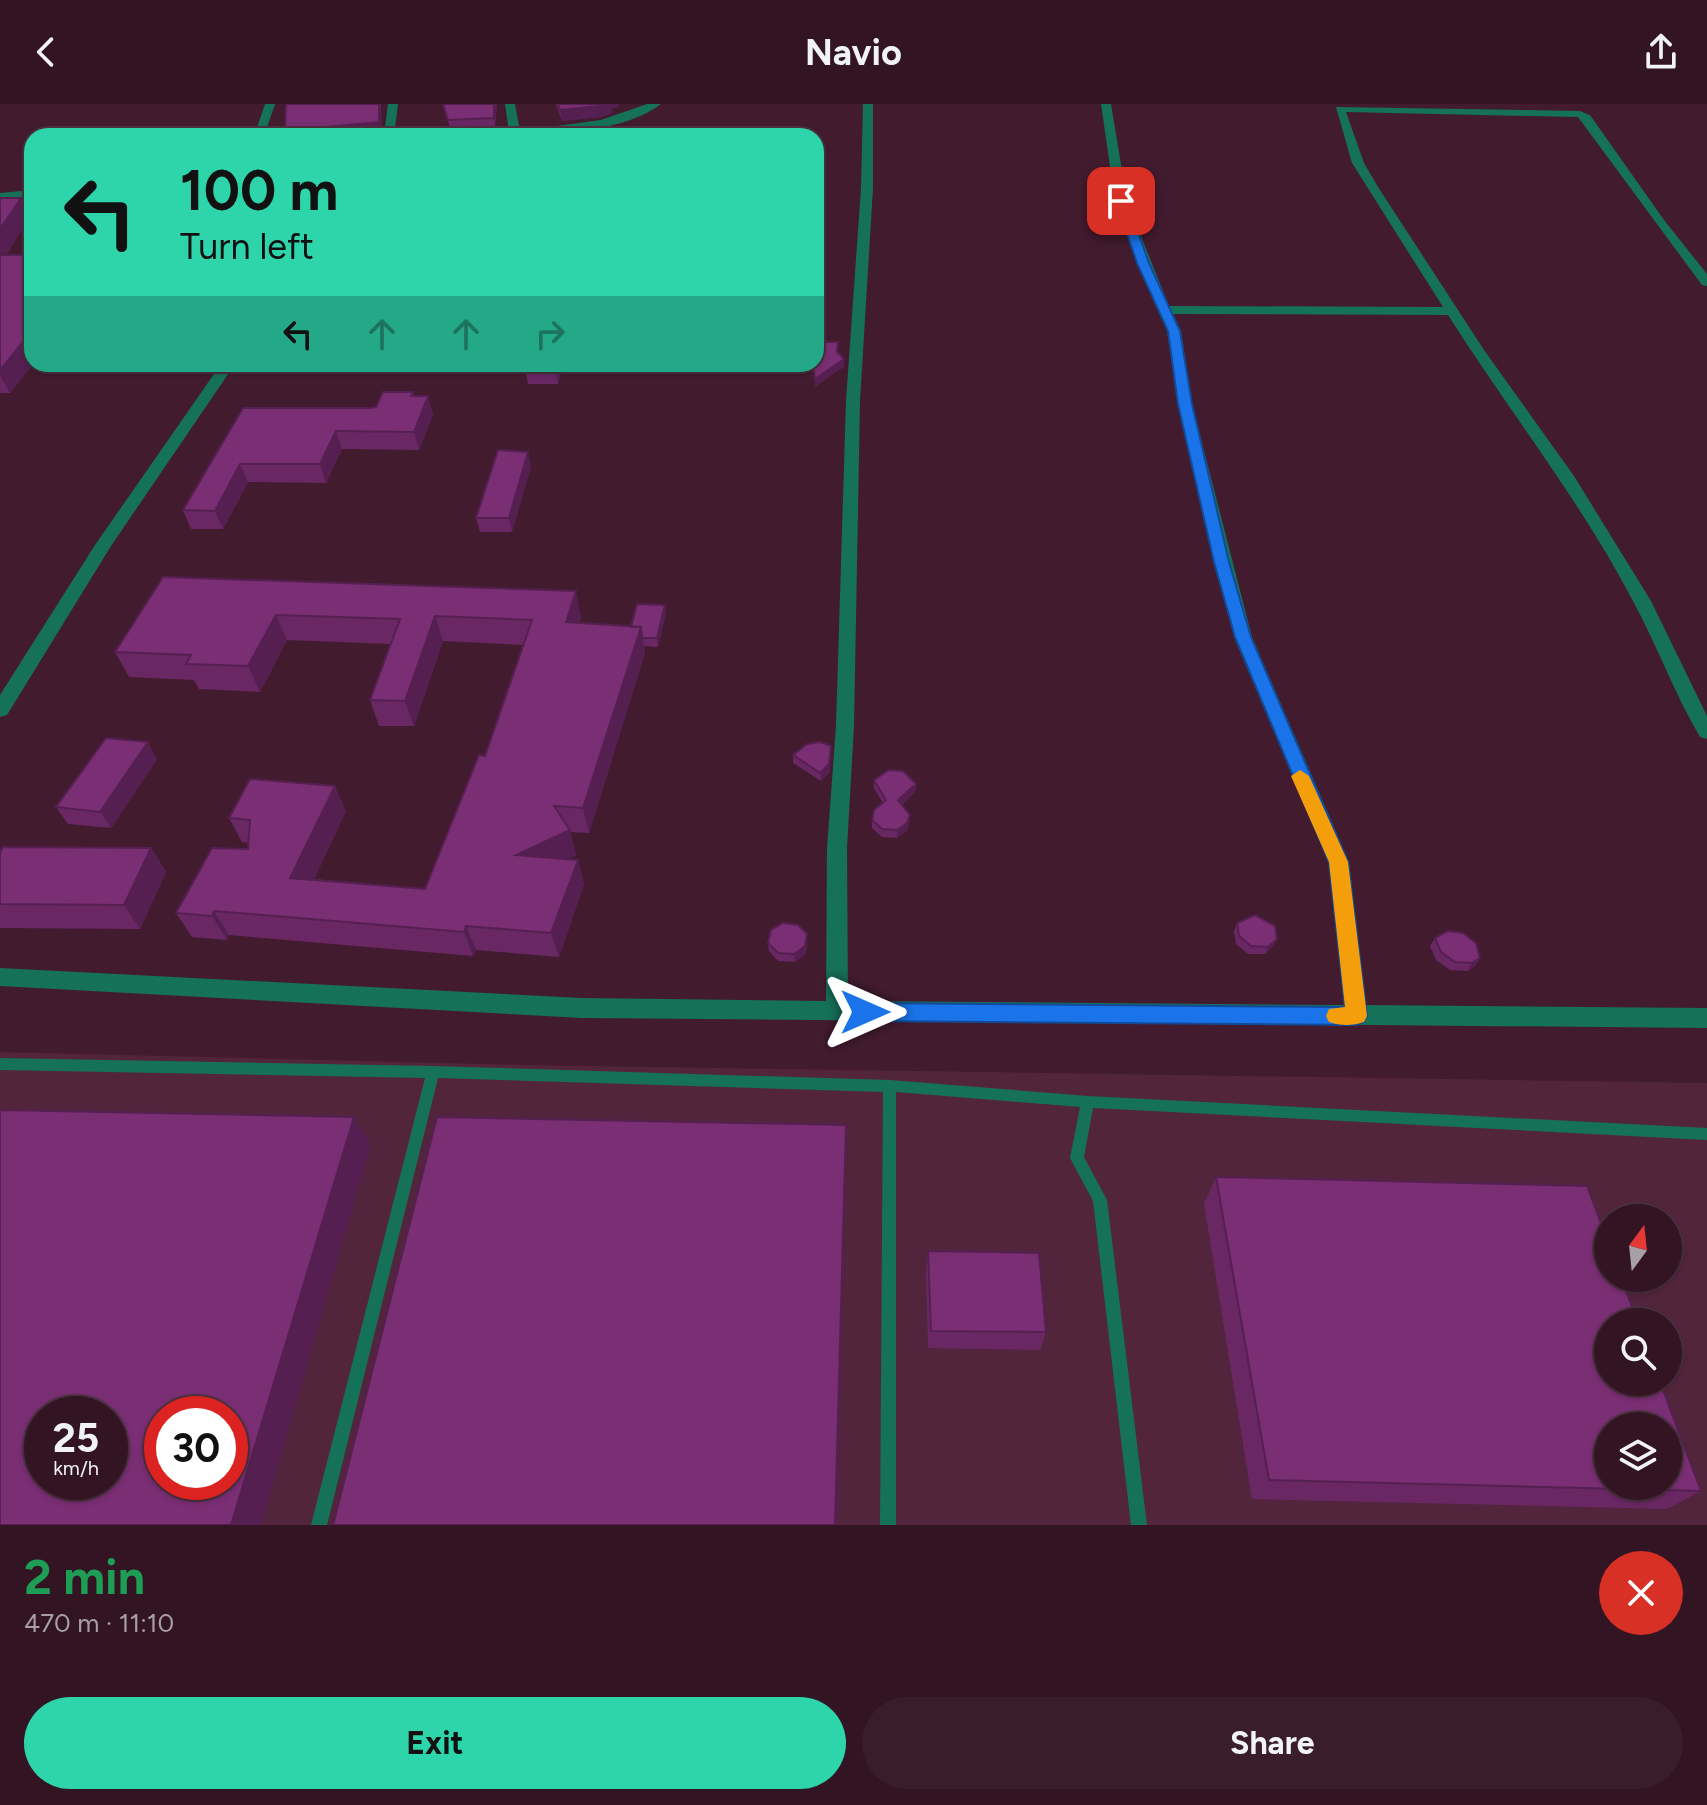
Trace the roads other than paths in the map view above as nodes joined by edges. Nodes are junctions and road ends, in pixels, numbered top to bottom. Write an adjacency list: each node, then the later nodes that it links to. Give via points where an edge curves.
1 (270, 104): 8 (street)
2 (393, 104): 9 (street)
3 (510, 104): 10 (street)
4 (656, 104): 7 (street)
5 (868, 104): 21 (street, via 837,848)
6 (1106, 104): 15 (street, via 1121,201)
7 (634, 110): 11 (street)
8 (262, 128)
9 (390, 128)
10 (510, 128)
11 (571, 128)
12 (24, 194): 13 (street)
13 (0, 197)
14 (1707, 282): 16 (street, via 1580,114 1340,109 1358,163)
15 (1165, 310): 16 (street); 22 (street, via 1243,637 1339,862)
16 (1452, 311): 19 (street, via 1566,476 1642,601)
17 (222, 372): 18 (street, via 103,545)
18 (0, 710)
19 (1707, 732)
20 (0, 977): 21 (street, via 582,1008)
21 (837, 1012): 22 (street)
22 (1356, 1016): 23 (street)
23 (1707, 1018)
24 (0, 1064): 25 (lane)
25 (433, 1072): 26 (lane); 29 (lane)
26 (890, 1086): 27 (lane); 30 (lane)
27 (1088, 1102): 28 (lane); 31 (lane, via 1077,1158 1100,1200)
28 (1707, 1134)
29 (319, 1525)
30 (888, 1525)
31 (1139, 1525)

